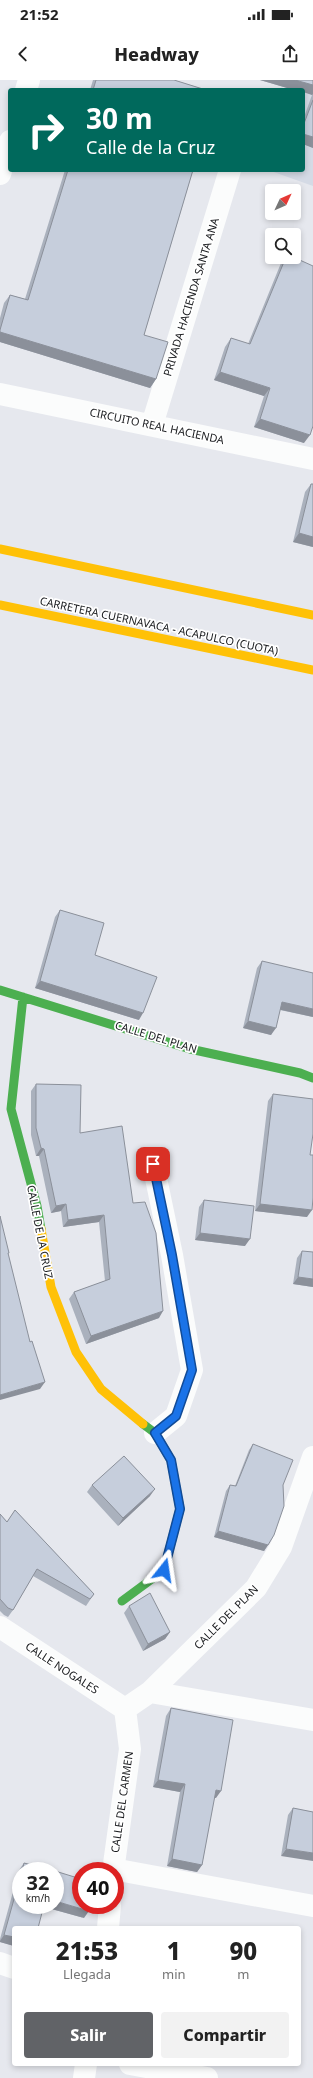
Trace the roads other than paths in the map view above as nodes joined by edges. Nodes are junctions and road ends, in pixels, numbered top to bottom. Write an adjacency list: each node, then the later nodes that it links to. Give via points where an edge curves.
1 (8, 148): 3 (street)
2 (229, 172): 5 (street, PRIVADA HACIENDA SANTA ANA)
3 (0, 174)
4 (0, 394): 5 (street, CIRCUITO REAL HACIENDA)
5 (152, 425): 6 (street, CIRCUITO REAL HACIENDA)
6 (313, 459)
7 (0, 550): 9 (main road)
8 (0, 605): 10 (main road, CARRETERA CUERNAVACA - ACAPULCO (CUOTA))
9 (313, 615)
10 (313, 670)
11 (0, 990): 12 (main road, CALLE DEL PLAN)
12 (23, 997): 13 (main road, CALLE DEL PLAN, via 190,1048 300,1072); 15 (main road, CALLE DE LA CRUZ, via 11,1109 37,1206 51,1287 76,1352 101,1389)
13 (313, 1078)
14 (153, 1164): 15 (street, via 192,1370 176,1416)
15 (155, 1433): 17 (main road, CALLE DE LA CRUZ, via 171,1460 180,1509 164,1570)
16 (313, 1457): 19 (street, CALLE DEL PLAN, via 281,1547 256,1588)
17 (122, 1601)
18 (0, 1627): 20 (street, CALLE NOGALES)
19 (150, 1692): 20 (street, CALLE DEL PLAN); 21 (street)
20 (125, 1709): 22 (street, CALLE DEL CARMEN, via 130,1749)
21 (313, 1720)
22 (114, 1862)
23 (124, 1872): 24 (street)
24 (313, 1906)
25 (109, 1914): 26 (street)
26 (108, 1926)
27 (0, 1963): 28 (street)
28 (12, 1967)
29 (86, 2066): 31 (street)
30 (141, 2066): 32 (street)
31 (84, 2078)
32 (207, 2078)

